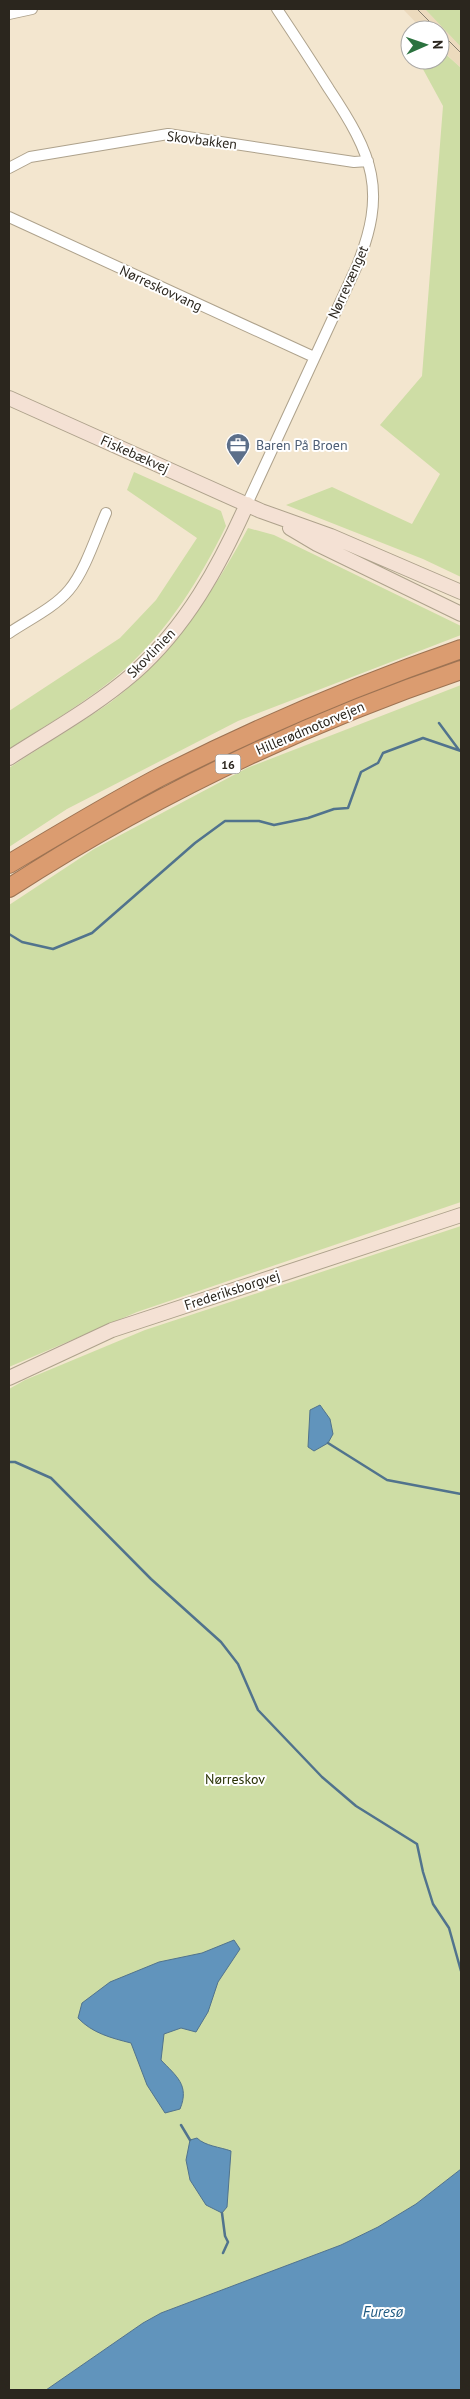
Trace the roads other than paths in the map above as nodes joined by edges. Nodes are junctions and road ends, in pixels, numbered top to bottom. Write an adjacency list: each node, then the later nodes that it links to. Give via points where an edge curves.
1 (32, 9): 3 (street)
2 (277, 9): 4 (street, Nørrevænget, via 358,134)
3 (9, 14)
4 (368, 161): 5 (street, Skovbakken, via 354,162 168,134 30,157); 7 (street, Nørrevænget, via 373,203 367,241)
5 (9, 168)
6 (9, 217): 7 (street, Nørreskovvang)
7 (314, 358): 9 (street, Nørrevænget)
8 (9, 398): 9 (street, Fiskebækvej)
9 (247, 504): 10 (street, Fiskebækvej); 17 (street, Skovlinien, via 219,565 169,636 135,672 93,704)
10 (261, 511): 12 (street, Fiskebækvej, via 331,536); 13 (street, Fiskebækvej, via 317,544)
11 (106, 513): 14 (street, via 69,591)
12 (461, 592)
13 (461, 614)
14 (9, 633)
15 (461, 649): 18 (highway, Hillerødmotorvejen / 16, via 388,674 231,742 150,782)
16 (461, 670): 19 (highway, Hillerødmotorvejen / 16, via 309,727 229,764 90,838)
17 (9, 758)
18 (9, 864)
19 (9, 888)
20 (461, 1215): 21 (street, Frederiksborgvej, via 112,1330)
21 (9, 1378)

